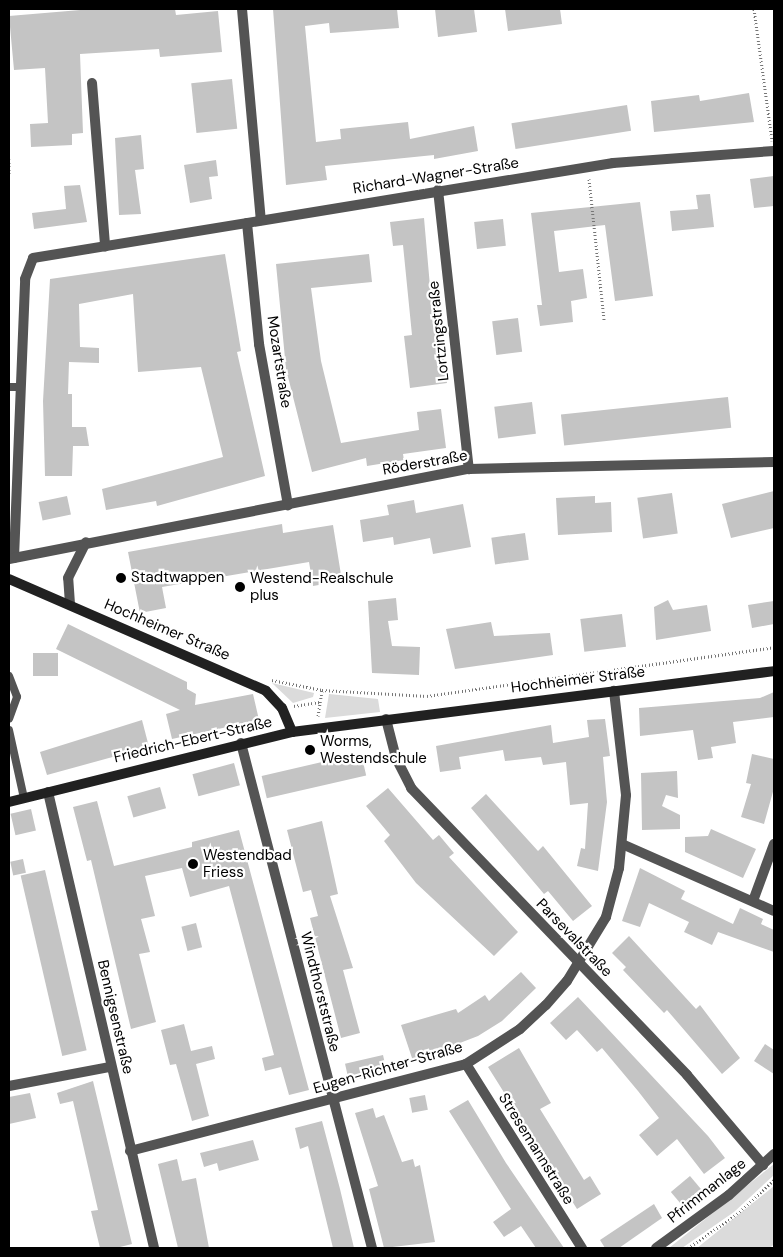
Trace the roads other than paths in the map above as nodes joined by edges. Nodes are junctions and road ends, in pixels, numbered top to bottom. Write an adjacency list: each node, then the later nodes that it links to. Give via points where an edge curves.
1 (242, 9): 5 (street)
2 (92, 83): 7 (street)
3 (774, 151): 4 (street, Richard-Wagner-Straße, via 588,167)
4 (438, 190): 5 (street, Richard-Wagner-Straße); 11 (street, Lortzingstraße)
5 (261, 220): 6 (street, Richard-Wagner-Straße)
6 (247, 223): 7 (street, Richard-Wagner-Straße); 12 (street, Mozartstraße, via 259,344)
7 (105, 246): 9 (street, Richard-Wagner-Straße, via 36,256 28,264)
8 (9, 387): 9 (lane)
9 (20, 387): 14 (street)
10 (774, 462): 11 (street, Röderstraße)
11 (469, 469): 12 (street, Röderstraße)
12 (288, 505): 13 (street, Röderstraße)
13 (86, 542): 14 (street, Röderstraße); 16 (street, via 68,578)
14 (11, 559)
15 (9, 580): 16 (street, Hochheimer Straße)
16 (70, 604): 23 (street, Hochheimer Straße, via 254,684 282,708)
17 (774, 671): 19 (street, Hochheimer Straße)
18 (9, 676): 20 (lane, via 17,698)
19 (614, 691): 21 (street, Hochheimer Straße); 28 (street, Eugen-Richter-Straße, via 626,795)
20 (9, 719)
21 (386, 719): 23 (street, Friedrich-Ebert-Straße); 32 (street, Parsevalstraße, via 396,758 411,788)
22 (9, 730): 26 (lane)
23 (292, 732): 24 (street, Friedrich-Ebert-Straße)
24 (241, 743): 25 (street, Friedrich-Ebert-Straße); 36 (street, Windthorststraße)
25 (48, 792): 26 (street, Friedrich-Ebert-Straße); 34 (street, Bennigsenstraße)
26 (24, 798): 27 (street, Friedrich-Ebert-Straße)
27 (9, 802)
28 (622, 844): 30 (street); 32 (street, Eugen-Richter-Straße, via 606,917)
29 (774, 844): 30 (street)
30 (753, 901): 31 (street)
31 (774, 911)
32 (578, 964): 33 (street, Eugen-Richter-Straße, via 520,1029); 39 (street, Parsevalstraße, via 687,1075)
33 (466, 1064): 36 (street, Eugen-Richter-Straße); 42 (street, Stresemannstraße)
34 (110, 1067): 35 (street); 37 (street, Bennigsenstraße)
35 (9, 1086)
36 (332, 1101): 37 (street, Eugen-Richter-Straße); 41 (street, Windthorststraße)
37 (130, 1151): 40 (street, Bennigsenstraße)
38 (774, 1154): 39 (street, Pfrimmanlage)
39 (763, 1165): 43 (street, Pfrimmanlage)
40 (154, 1248)
41 (372, 1248)
42 (582, 1248)
43 (656, 1248)

